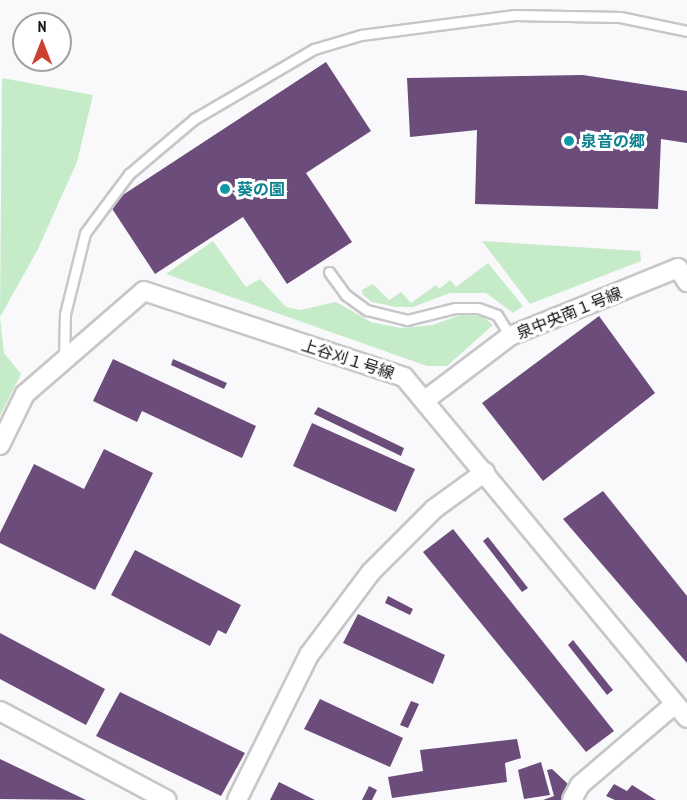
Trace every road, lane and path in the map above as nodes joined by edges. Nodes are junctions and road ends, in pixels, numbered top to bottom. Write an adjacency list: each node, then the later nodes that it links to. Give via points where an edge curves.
1 (687, 31): 5 (lane, via 620,17 515,15 361,35 314,49 194,119 129,174 86,233 65,314)
2 (684, 270): 4 (street, 泉中央南１号線)
3 (329, 272): 4 (lane, via 346,295 367,310 407,320 455,308 478,308 497,315)
4 (510, 336): 6 (street, 泉中央南１号線)
5 (64, 360): 6 (street, 上谷刈１号線, via 144,291 404,378); 7 (street, 上谷刈１号線, via 25,394)
6 (424, 401): 8 (street, 上谷刈１号線)
7 (0, 445)
8 (485, 472): 9 (street, 上谷刈１号線); 13 (street, via 434,509 371,572 309,655)
9 (675, 704): 11 (street, 上谷刈１号線); 14 (street, via 580,785)
10 (0, 711): 12 (street)
11 (687, 718)
12 (167, 800)
13 (237, 800)
14 (572, 800)

